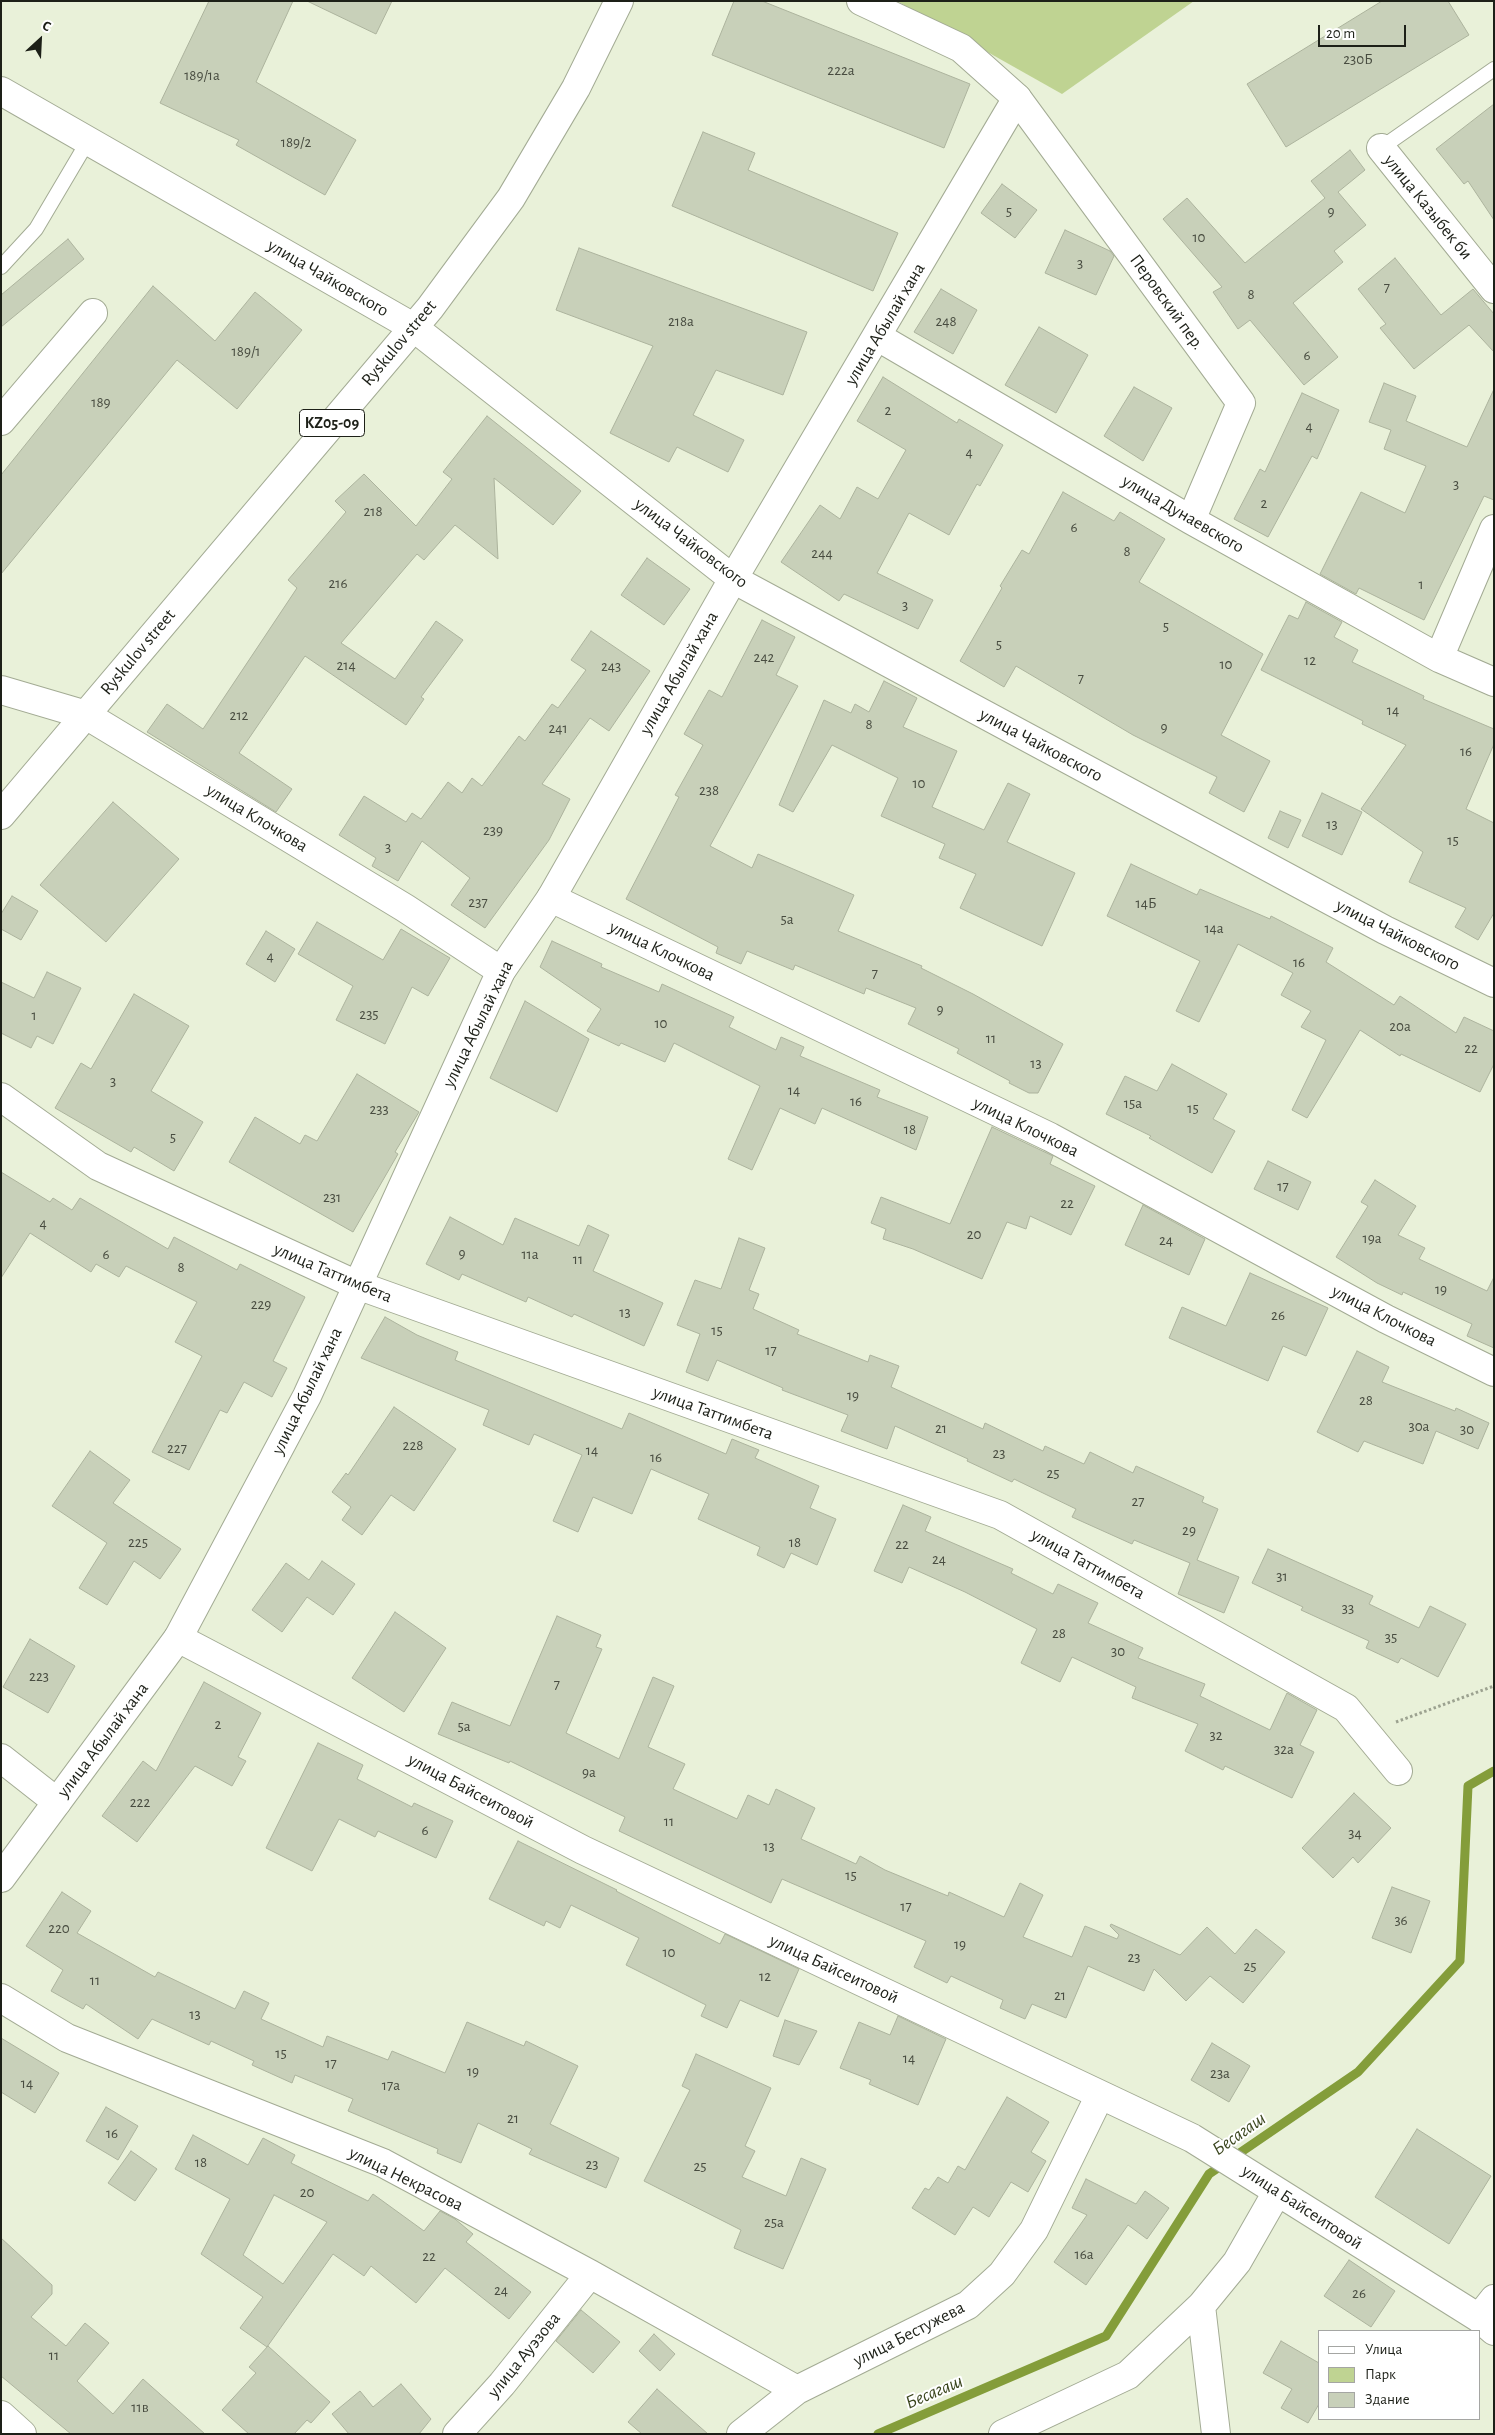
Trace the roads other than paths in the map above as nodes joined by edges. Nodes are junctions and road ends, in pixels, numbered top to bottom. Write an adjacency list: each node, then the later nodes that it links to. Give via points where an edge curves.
1 (620, 1): 11 (street, Ryskulov street / KZ05-09, via 576,88 511,198)
2 (861, 1): 5 (street, via 961,48)
3 (1494, 69): 7 (lane)
4 (1, 91): 6 (street, улица Чайковского)
5 (1017, 98): 12 (street, улица Абылай хана); 14 (street, Перовский пер., via 1241,403)
6 (88, 140): 8 (lane, via 36,229); 11 (street, улица Чайковского)
7 (1381, 148): 9 (street, улица Казыбек би)
8 (1, 267)
9 (1494, 289)
10 (93, 313): 13 (street)
11 (413, 327): 16 (street, улица Чайковского); 20 (street, Ryskulov street / KZ05-09)
12 (878, 337): 14 (street, улица Дунаевского); 16 (street, улица Абылай хана)
13 (1, 421)
14 (1191, 520): 17 (street, улица Дунаевского)
15 (1494, 529): 17 (street)
16 (733, 579): 22 (street, улица Абылай хана); 24 (street, улица Чайковского, via 1385,930)
17 (1439, 658): 18 (street, улица Дунаевского)
18 (1494, 682)
19 (1, 690): 20 (street, улица Клочкова)
20 (86, 715): 21 (street, Ryskulov street / KZ05-09); 23 (street, улица Клочкова, via 405,908)
21 (1, 815)
22 (551, 898): 23 (street, улица Абылай хана); 27 (street, улица Клочкова, via 1050,1137 1386,1318)
23 (501, 971): 26 (street, улица Абылай хана)
24 (1494, 983)
25 (1, 1097): 26 (street, улица Таттимбета, via 98,1166)
26 (356, 1286): 28 (street, улица Абылай хана, via 307,1396); 30 (street, улица Таттимбета, via 1000,1515 1346,1708)
27 (1494, 1372)
28 (178, 1638): 31 (street, улица Абылай хана); 34 (street, улица Байсеитовой, via 583,1850)
29 (1, 1758): 31 (street)
30 (1398, 1771)
31 (57, 1802): 32 (street, улица Абылай хана)
32 (1, 1878)
33 (1, 1998): 36 (street, улица Некрасова, via 67,2038 383,2163)
34 (1100, 2095): 35 (street, улица Байсеитовой, via 1192,2138); 39 (street, улица Бестужева, via 1034,2230 1002,2274 968,2305)
35 (1277, 2192): 37 (street, via 1237,2262); 38 (street, улица Байсеитовой)
36 (590, 2274): 39 (street, улица Некрасова); 42 (street, улица Ауэзова, via 502,2384)
37 (1201, 2306): 44 (street, via 1128,2375); 45 (street)
38 (1489, 2316)
39 (797, 2390): 43 (street, улица Бестужева)
40 (1, 2414): 41 (street)
41 (22, 2434)
42 (457, 2434)
43 (741, 2434)
44 (1002, 2434)
45 (1216, 2434)

